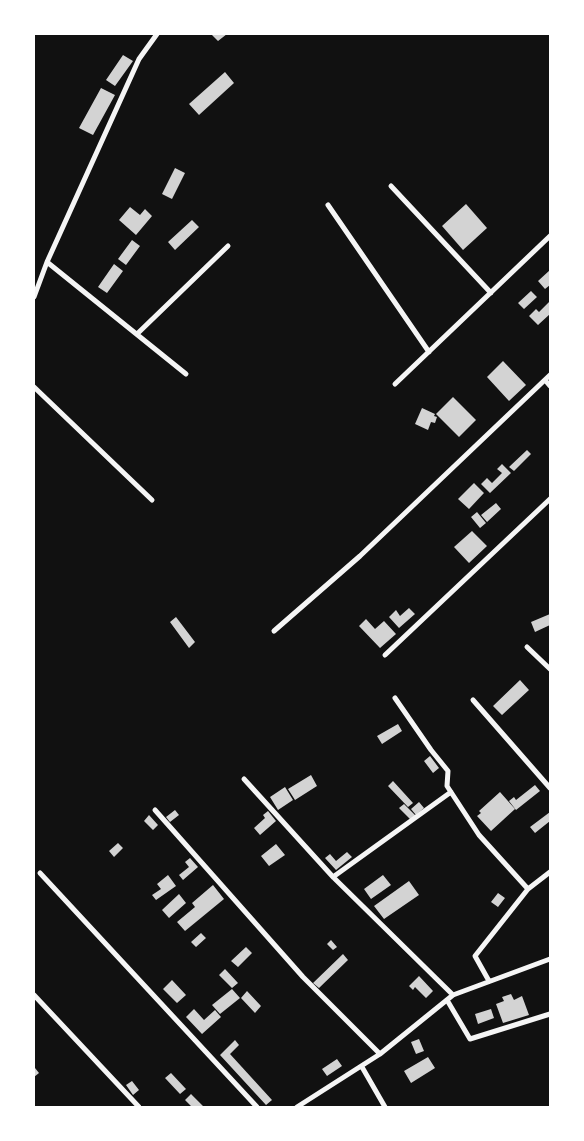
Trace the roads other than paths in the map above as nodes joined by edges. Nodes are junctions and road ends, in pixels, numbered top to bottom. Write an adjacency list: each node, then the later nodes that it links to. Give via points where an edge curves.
1 (157, 34): 6 (street, via 139,59)
2 (391, 186): 7 (street)
3 (328, 205): 10 (street)
4 (550, 236): 7 (street)
5 (228, 246): 9 (street)
6 (47, 262): 8 (street); 9 (street)
7 (491, 293): 10 (street)
8 (34, 297)
9 (137, 334): 11 (street)
10 (429, 352): 14 (street)
11 (186, 374)
12 (550, 375): 13 (street)
13 (545, 380): 15 (street); 19 (street, via 360,556)
14 (395, 384)
15 (550, 386)
16 (34, 387): 18 (street)
17 (550, 499): 21 (street)
18 (152, 500)
19 (274, 631)
20 (527, 647): 22 (street)
21 (385, 655)
22 (550, 669)
23 (395, 698): 27 (street, via 448,771 447,786)
24 (472, 700): 26 (street)
25 (244, 779): 31 (street)
26 (550, 788)
27 (451, 792): 31 (street); 32 (street, via 480,835)
28 (155, 810): 39 (street, via 303,977)
29 (550, 872): 32 (street)
30 (40, 873): 42 (street)
31 (333, 877): 36 (street)
32 (528, 889): 34 (street, via 475,956)
33 (550, 959): 34 (street)
34 (489, 981): 36 (street)
35 (34, 995): 41 (street)
36 (453, 995): 37 (street)
37 (447, 1000): 38 (street, via 470,1039); 39 (street)
38 (550, 1014)
39 (380, 1054): 40 (street)
40 (362, 1067): 43 (street); 44 (street)
41 (139, 1107)
42 (257, 1107)
43 (297, 1107)
44 (385, 1107)

